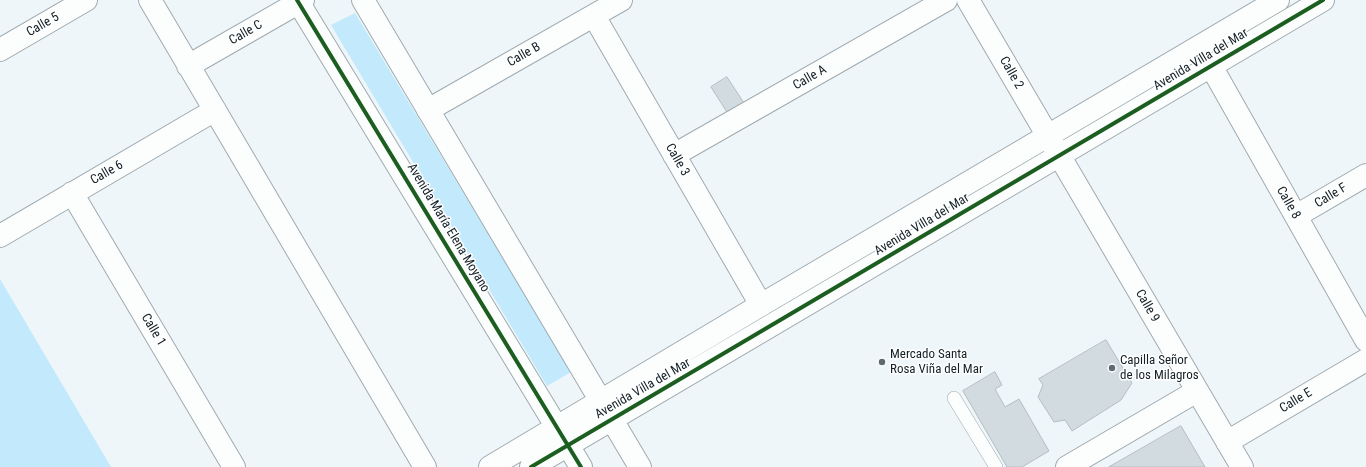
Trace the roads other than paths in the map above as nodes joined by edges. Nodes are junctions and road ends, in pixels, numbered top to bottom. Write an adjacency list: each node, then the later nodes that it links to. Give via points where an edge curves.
1 (86, 0): 11 (street, Calle 5)
2 (150, 0): 12 (street)
3 (363, 0): 15 (street)
4 (621, 0): 10 (street, Calle B)
5 (946, 0): 17 (street, Calle A)
6 (968, 0): 16 (street, Calle 2)
7 (1278, 0): 16 (street, Avenida Villa del Mar)
8 (1323, 0): 13 (street, Avenida Villa del Mar)
9 (300, 1): 12 (street, Calle C); 29 (street, Avenida María Elena Moyano)
10 (594, 16): 15 (street, Calle B); 17 (street, Calle 3)
11 (0, 50)
12 (188, 66): 14 (street)
13 (1211, 66): 16 (street, Avenida Villa del Mar); 20 (street, Calle 8)
14 (215, 110): 19 (street, Calle 6); 32 (street)
15 (428, 110): 27 (street)
16 (1053, 146): 22 (street, Avenida Villa del Mar); 25 (street, Calle 9); 28 (street, Avenida Villa del Mar)
17 (674, 155): 22 (street, Calle 3)
18 (1366, 175): 20 (street, Calle F)
19 (72, 193): 21 (street, Calle 6); 31 (street, Calle 1)
20 (1296, 216): 23 (street, Calle 8)
21 (0, 236)
22 (761, 305): 27 (street, Avenida Villa del Mar)
23 (1366, 340)
24 (1366, 360): 30 (street, Calle E)
25 (1197, 390): 30 (street, Calle 9); 38 (street)
26 (954, 398): 37 (lane)
27 (600, 401): 28 (street); 29 (street, Avenida Villa del Mar)
28 (611, 419): 29 (street, Avenida Villa del Mar); 36 (street)
29 (563, 436): 33 (street, Avenida Villa del Mar); 34 (street, Avenida Villa del Mar); 35 (street, Avenida María Elena Moyano)
30 (1227, 442): 39 (street, Calle 9)
31 (234, 467)
32 (425, 467)
33 (490, 467)
34 (531, 467)
35 (581, 467)
36 (640, 467)
37 (996, 467)
38 (1067, 467)
39 (1242, 467)

